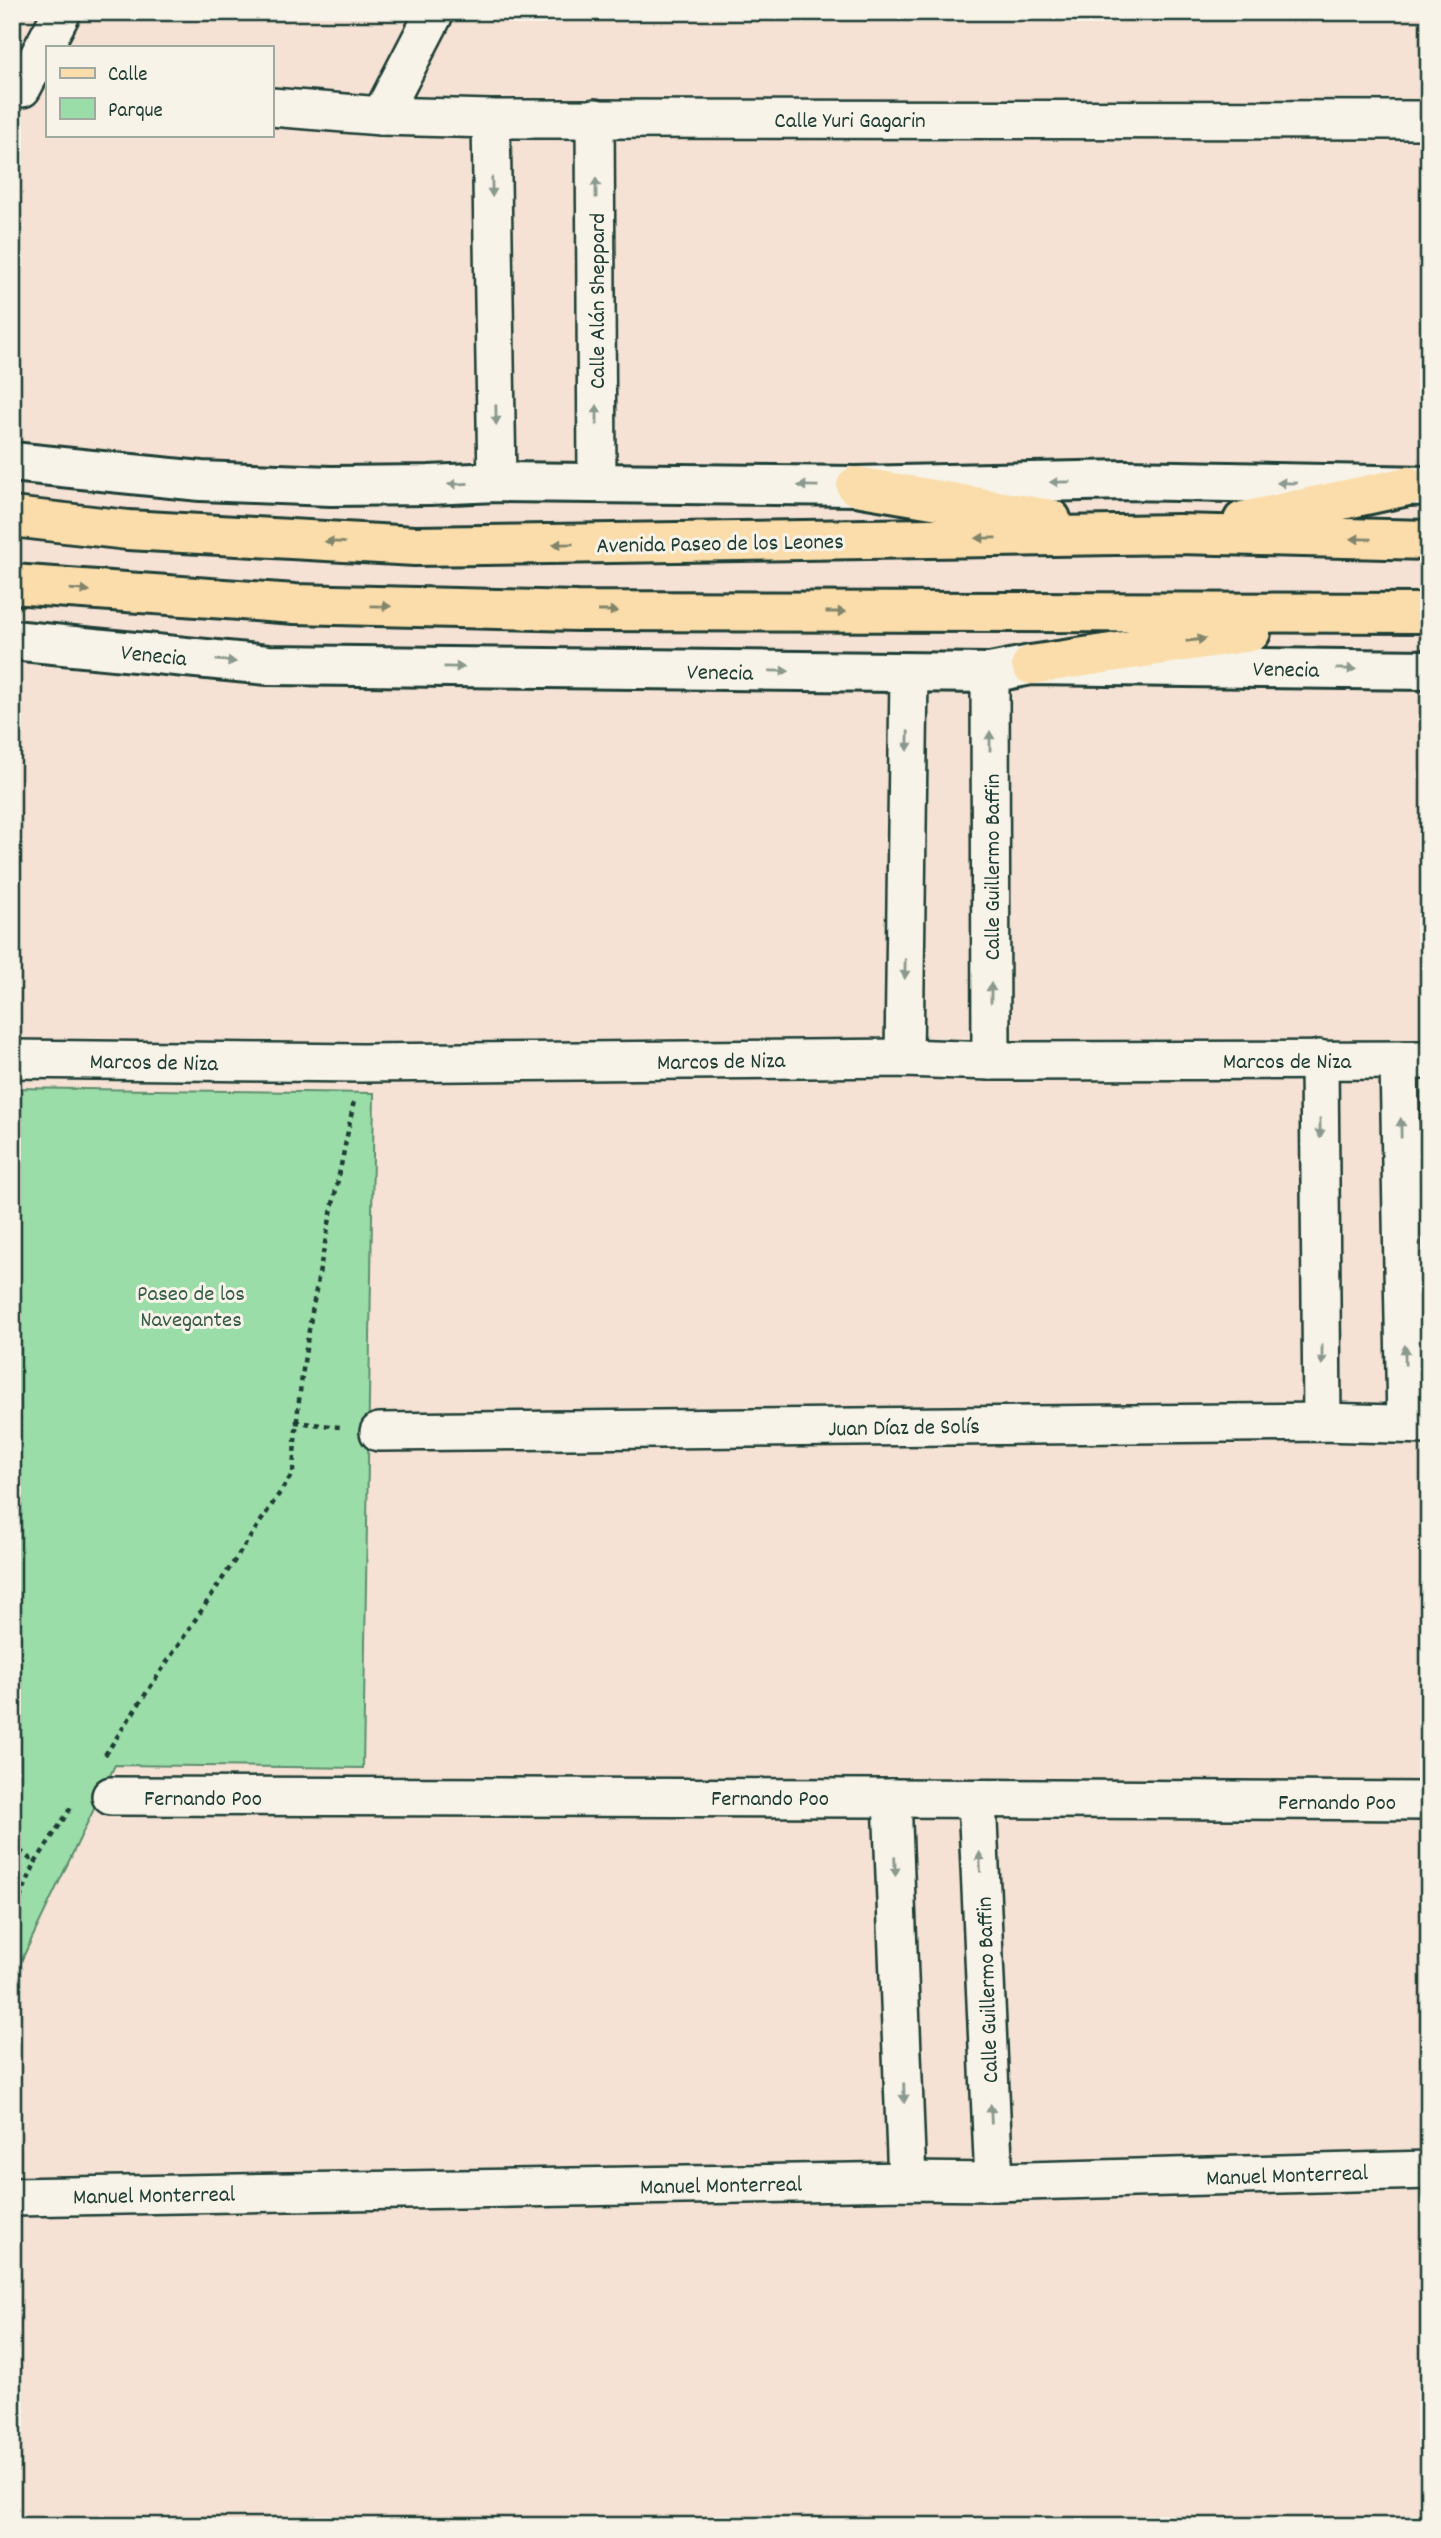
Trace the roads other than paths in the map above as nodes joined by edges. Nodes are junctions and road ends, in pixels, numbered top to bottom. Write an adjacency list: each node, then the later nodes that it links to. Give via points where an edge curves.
1 (62, 12): 3 (street)
2 (435, 12): 7 (street)
3 (47, 46)
4 (46, 47): 5 (street)
5 (27, 89)
6 (273, 107): 7 (street, Calle Yuri Gagarin)
7 (381, 116): 9 (street, Calle Yuri Gagarin)
8 (595, 118): 9 (street, Calle Yuri Gagarin); 10 (street, Calle Yuri Gagarin); 13 (street, Calle Alán Sheppard, one-way to 8)
9 (491, 119): 12 (street, one-way to 12)
10 (1429, 121)
11 (12, 462): 12 (street, one-way to 11, via 331,486 201,481)
12 (497, 482): 13 (street)
13 (597, 483): 14 (street, one-way to 13)
14 (856, 486): 15 (street, one-way to 14, via 1126,480); 17 (main road)
15 (1418, 486): 17 (main road)
16 (12, 517): 17 (main road, Avenida Paseo de los Leones, one-way to 16, via 415,546 128,530)
17 (1162, 535): 18 (main road, Avenida Paseo de los Leones, one-way to 17)
18 (1429, 540)
19 (12, 584): 20 (main road, one-way to 20, via 295,604 564,611)
20 (1380, 613): 21 (main road); 23 (main road, one-way to 20)
21 (1429, 613)
22 (12, 640): 25 (street, Venecia, one-way to 25, via 268,665)
23 (1031, 665): 24 (street, Venecia, one-way to 24); 26 (street, Venecia)
24 (1429, 670)
25 (909, 673): 26 (street, Venecia); 27 (street, one-way to 27)
26 (990, 673): 31 (street, Calle Guillermo Baffin, one-way to 26)
27 (904, 1058): 28 (street, Marcos de Niza, via 362,1063); 31 (street, Marcos de Niza)
28 (12, 1059)
29 (1319, 1059): 30 (street, Marcos de Niza); 31 (street, Marcos de Niza); 32 (street, one-way to 32)
30 (1414, 1060): 33 (street, one-way to 30)
31 (991, 1061)
32 (1322, 1422): 33 (street, Juan Díaz de Solís); 34 (street, Juan Díaz de Solís)
33 (1418, 1424)
34 (379, 1432)
35 (95, 1796): 36 (street, Fernando Poo)
36 (892, 1798): 37 (street, Fernando Poo); 40 (street, one-way to 40)
37 (977, 1799): 38 (street, Fernando Poo); 41 (street, Calle Guillermo Baffin, one-way to 37)
38 (1429, 1801)
39 (1429, 2170): 41 (street, Manuel Monterreal)
40 (907, 2181): 41 (street, Manuel Monterreal); 42 (street, Manuel Monterreal)
41 (994, 2182)
42 (12, 2197)

